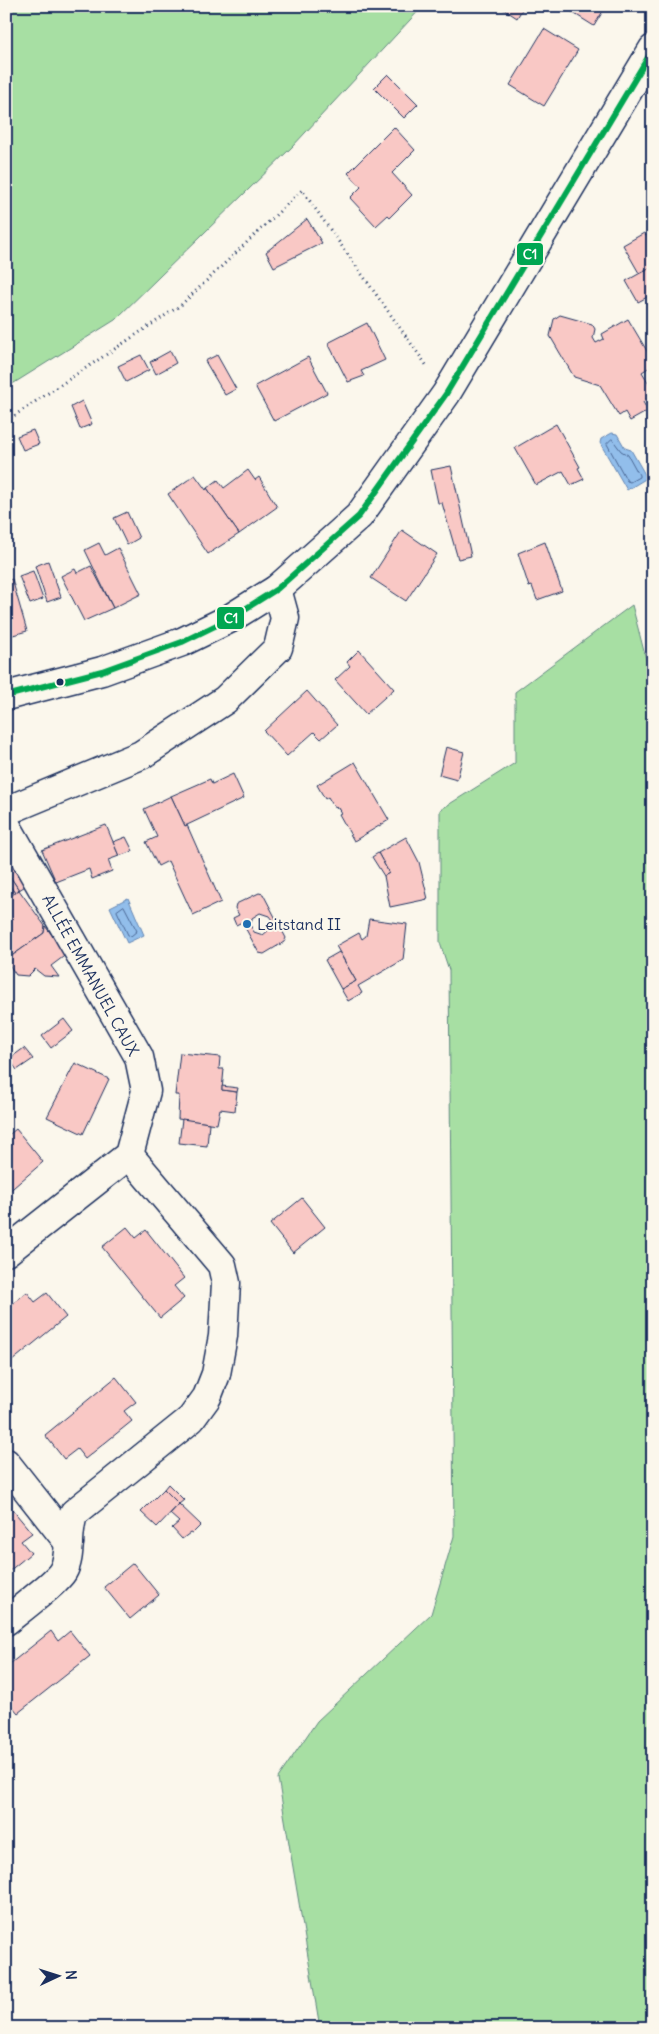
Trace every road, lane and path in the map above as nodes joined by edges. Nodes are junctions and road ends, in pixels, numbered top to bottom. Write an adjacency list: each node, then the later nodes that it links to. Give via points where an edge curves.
1 (653, 49): 2 (street)
2 (446, 394): 3 (path, via 302,190 181,305); 4 (street, via 359,516)
3 (6, 421)
4 (277, 588): 5 (street, via 229,619 182,642 102,671); 6 (street, via 285,618 278,648 225,700 141,755)
5 (6, 696)
6 (6, 811)
7 (6, 825): 8 (street, ALLÉE EMMANUEL CAUX, via 139,1057 146,1091)
8 (129, 1155): 9 (street); 11 (street, via 222,1265 226,1283 223,1336 216,1374 207,1396 191,1418 74,1514 70,1521)
9 (6, 1252)
10 (6, 1463): 11 (street)
11 (69, 1543): 12 (street, via 63,1571)
12 (6, 1621)

